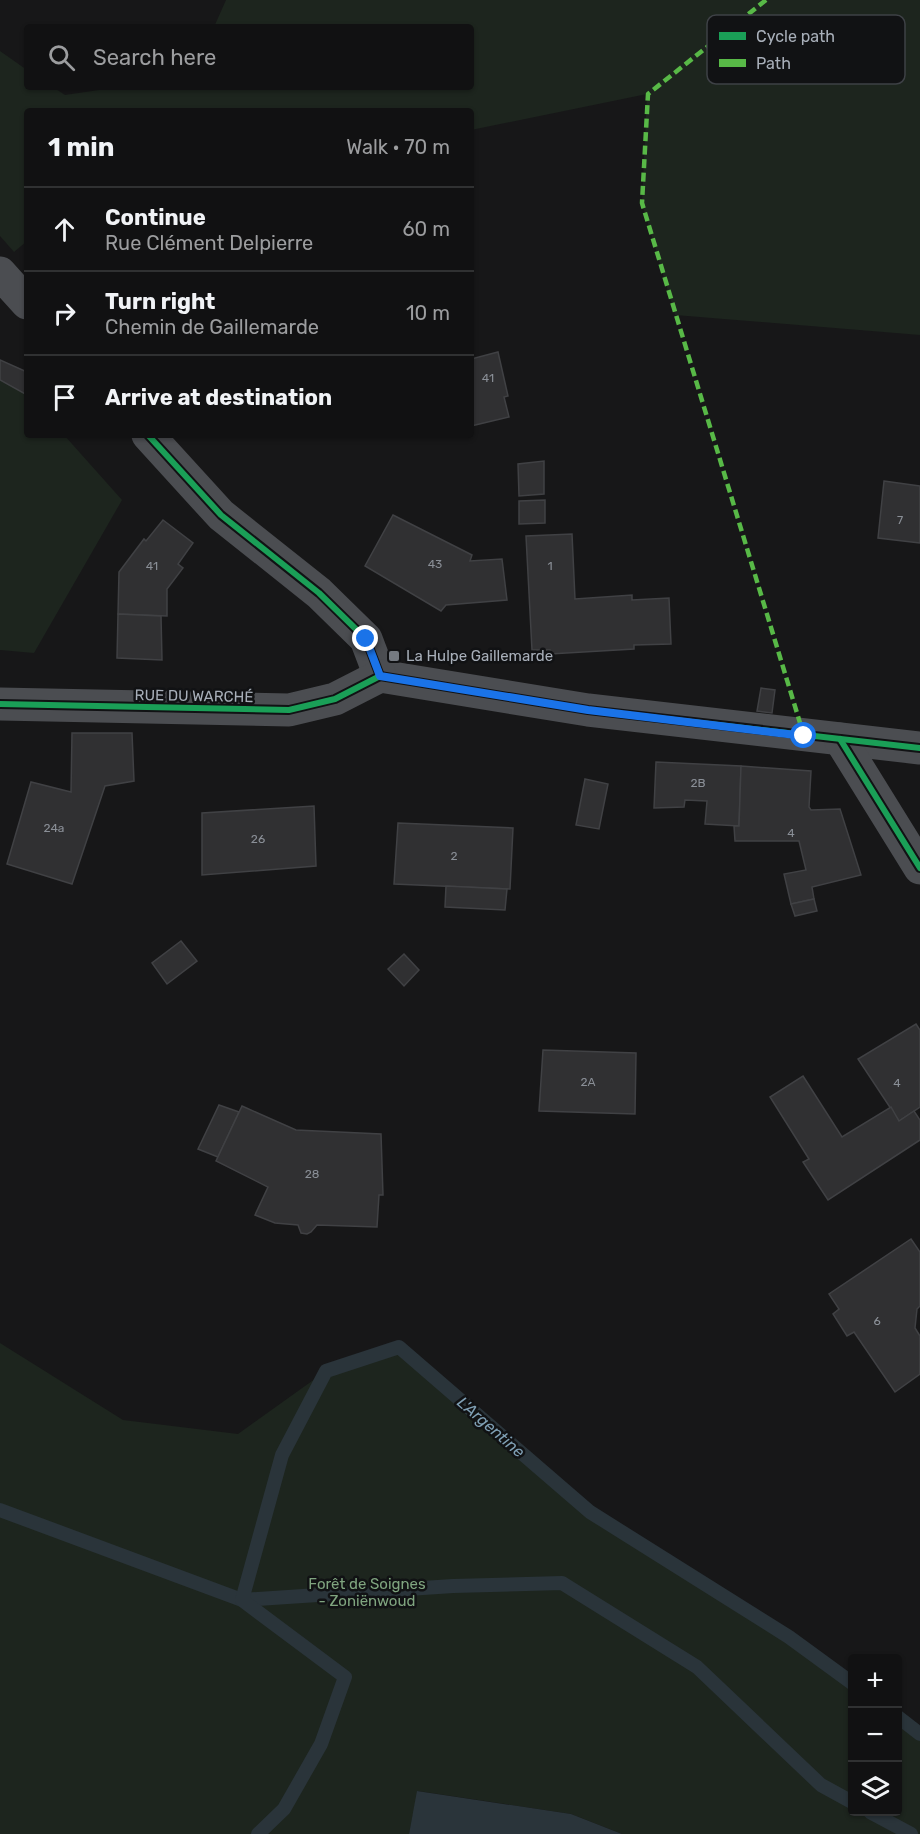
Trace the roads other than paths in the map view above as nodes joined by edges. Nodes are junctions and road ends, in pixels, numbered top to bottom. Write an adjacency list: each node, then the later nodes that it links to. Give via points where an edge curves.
1 (0, 273): 2 (street)
2 (24, 300)
3 (151, 438): 4 (street, via 221,515 319,593 366,639)
4 (380, 676): 5 (street, RUE DU WARCHÉ, via 335,699 289,710); 6 (street, via 588,710)
5 (0, 704)
6 (840, 739): 7 (street); 8 (street)
7 (920, 748)
8 (920, 868)

